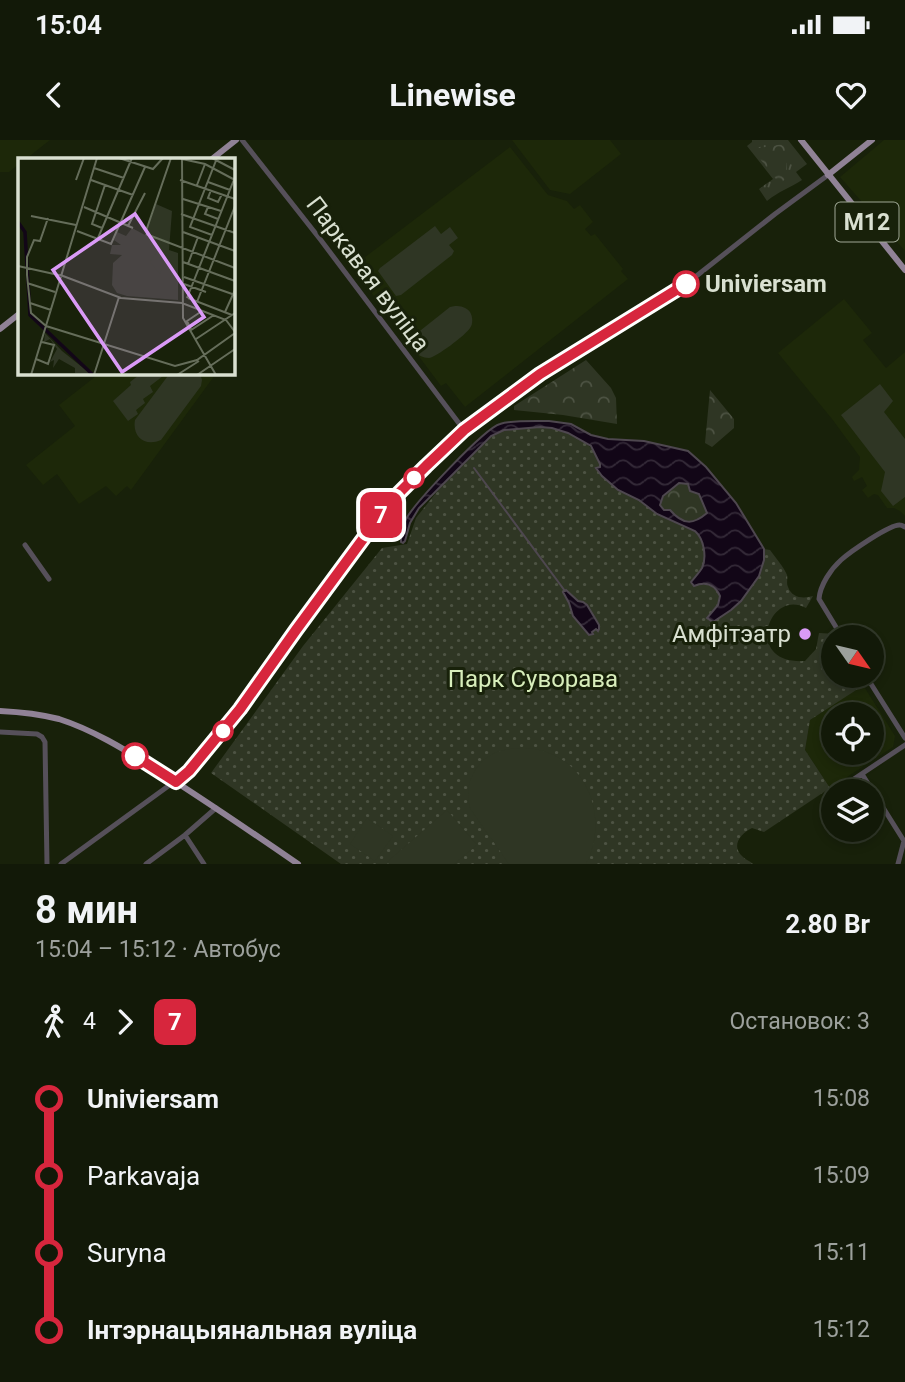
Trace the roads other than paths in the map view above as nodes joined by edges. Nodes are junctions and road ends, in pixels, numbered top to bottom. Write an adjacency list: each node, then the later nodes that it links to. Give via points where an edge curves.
1 (236, 140): 5 (main road)
2 (242, 140): 10 (street, Паркавая вуліца)
3 (801, 140): 6 (main road, М12)
4 (872, 140): 6 (main road)
5 (213, 158)
6 (828, 174): 7 (main road, М12); 10 (street, via 685,285 540,374)
7 (905, 270)
8 (18, 315): 9 (main road)
9 (0, 329)
10 (464, 430): 22 (street, via 391,501 240,709)
11 (905, 527): 14 (street, via 887,528 840,561 822,586 818,598)
12 (25, 545): 13 (street)
13 (49, 579)
14 (835, 625)
15 (874, 688): 18 (street)
16 (0, 711): 22 (main road, via 72,724)
17 (0, 732): 25 (street, via 37,734 45,742)
18 (905, 738)
19 (905, 745): 20 (street)
20 (862, 774): 21 (street); 30 (street, via 904,841)
21 (854, 779)
22 (176, 782): 23 (main road); 26 (street)
23 (216, 808): 24 (street); 29 (main road)
24 (185, 835): 27 (street); 28 (street)
25 (47, 864)
26 (61, 864)
27 (146, 864)
28 (204, 864)
29 (298, 864)
30 (898, 864)

